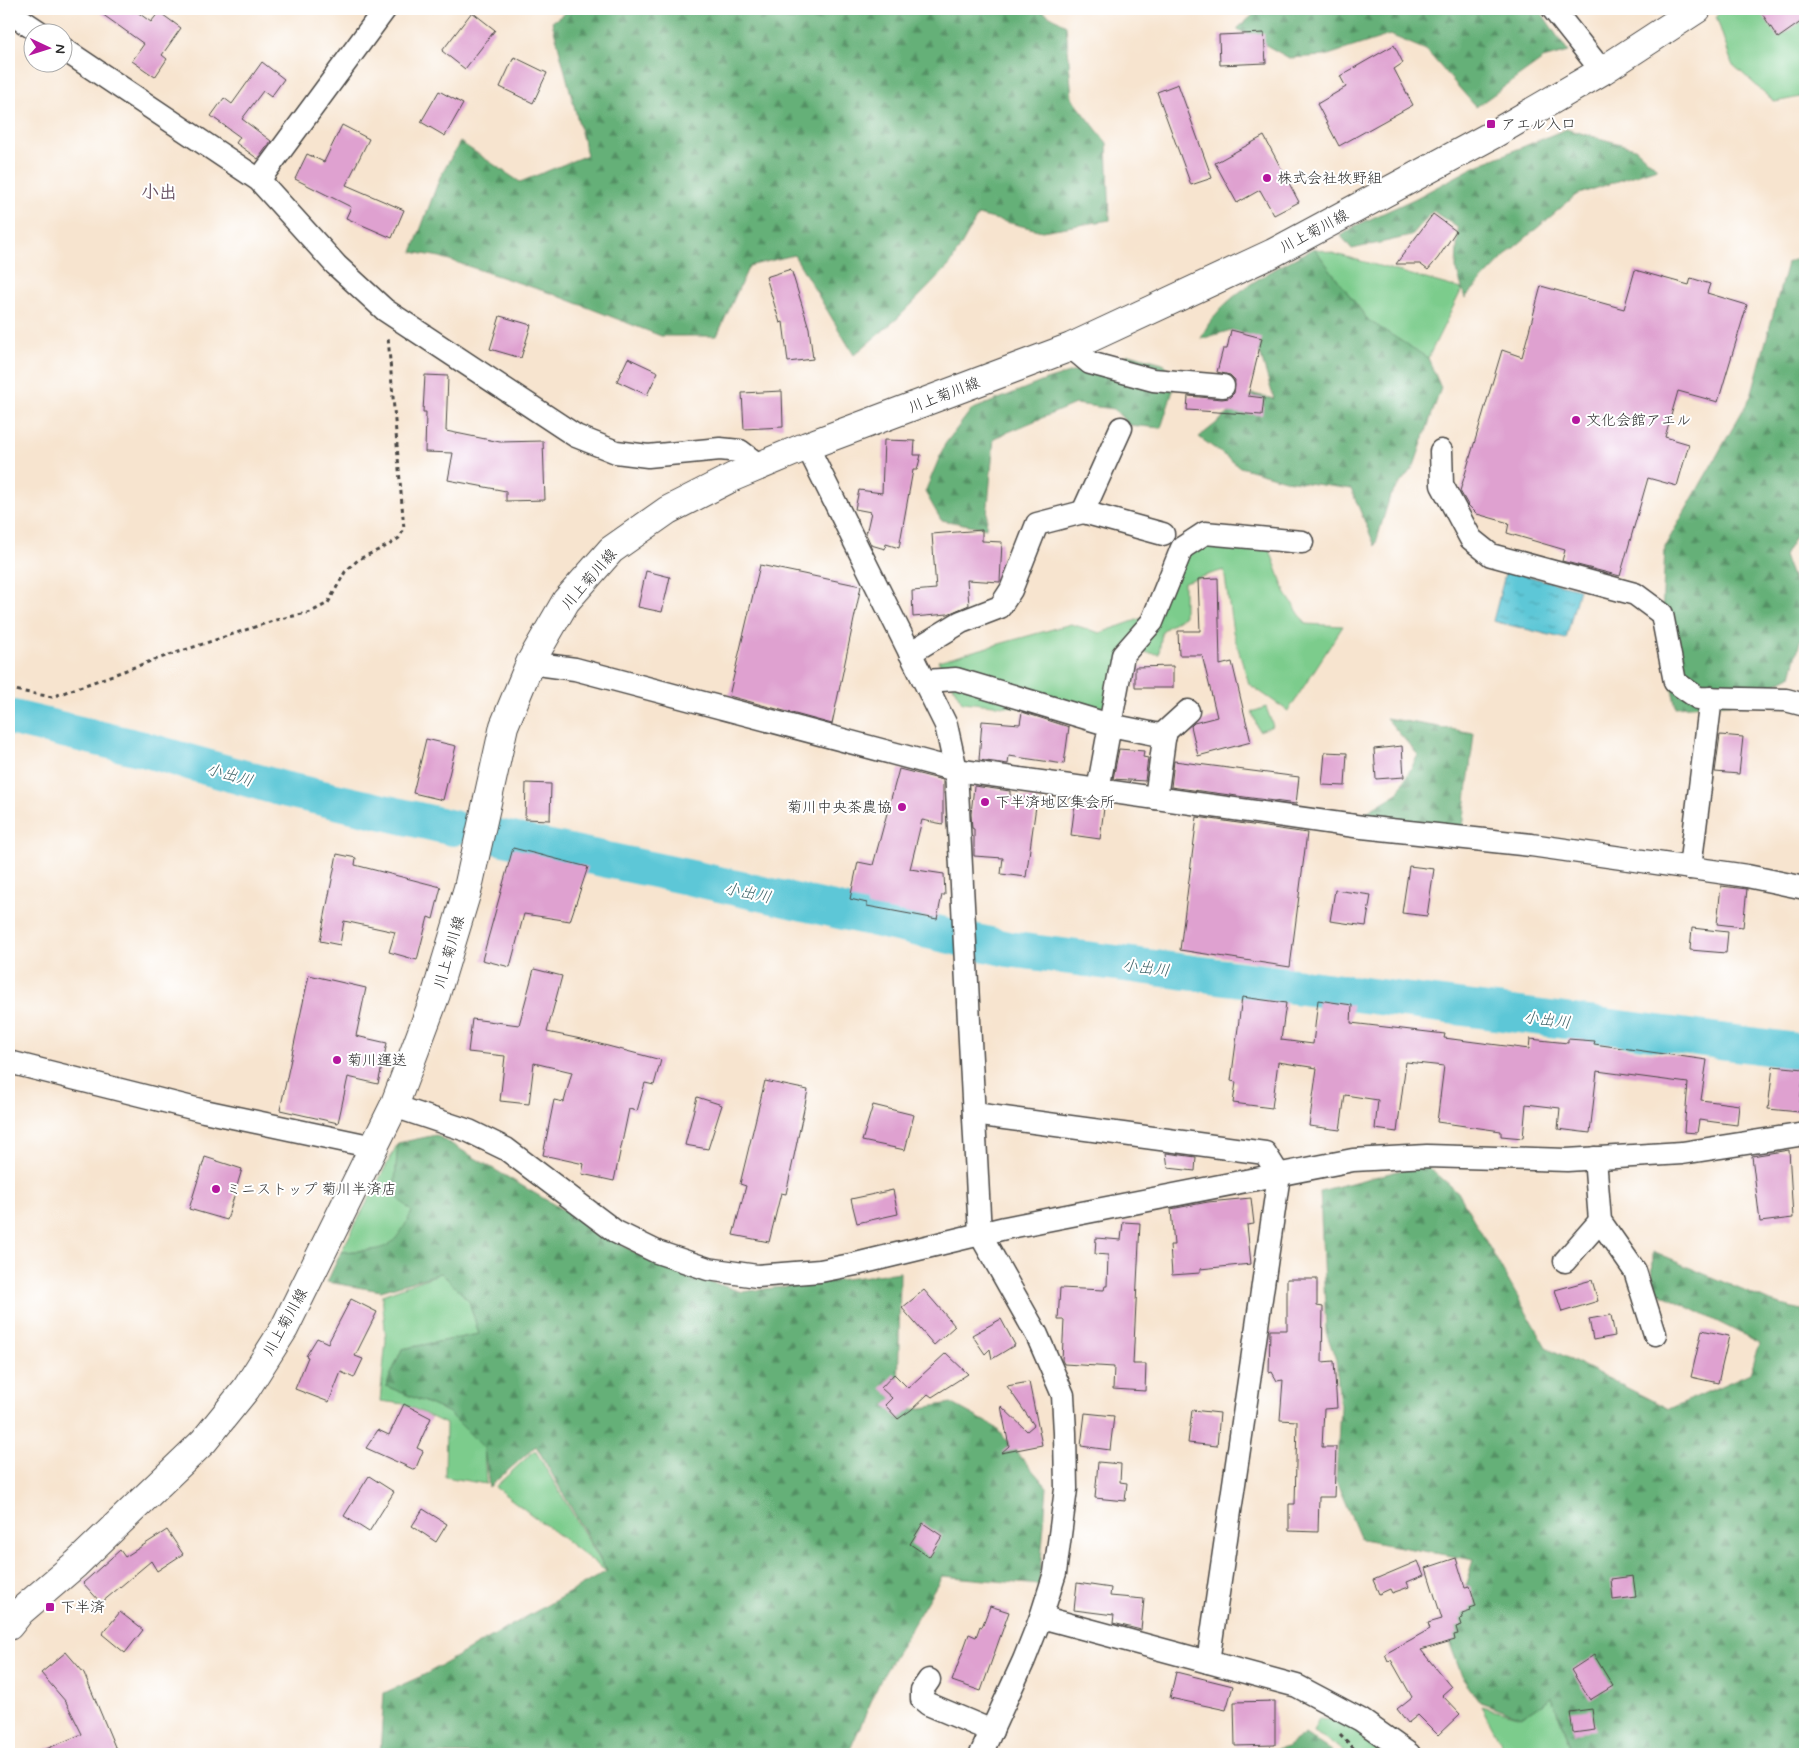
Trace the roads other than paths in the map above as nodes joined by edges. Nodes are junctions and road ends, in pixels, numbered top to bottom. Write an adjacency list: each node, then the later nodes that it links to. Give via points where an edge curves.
1 (385, 9): 8 (street)
2 (1554, 9): 7 (street)
3 (1697, 9): 7 (main road, 川上菊川線)
4 (9, 12): 5 (street)
5 (24, 22)
6 (72, 55): 8 (street)
7 (1602, 71): 9 (main road, 川上菊川線, via 1494,134 1273,253)
8 (258, 180): 14 (street, via 336,264 385,310 576,436 616,452 648,456 720,449 740,451)
9 (1071, 347): 10 (street, via 1090,363 1153,380); 12 (main road, 川上菊川線)
10 (1223, 386)
11 (1121, 428): 15 (street)
12 (807, 446): 14 (main road, 川上菊川線); 18 (street)
13 (1441, 451): 21 (street, via 1442,485 1471,539 1491,555 1635,594 1662,614 1675,682 1698,698)
14 (761, 467): 19 (main road, 川上菊川線, via 668,510 611,550 566,601)
15 (1083, 512): 16 (street); 18 (street, via 1037,524 1011,590 1000,606 961,622)
16 (1163, 534)
17 (1302, 542): 24 (street, via 1205,532 1182,548 1152,622 1123,655)
18 (910, 652): 20 (street)
19 (530, 663): 26 (street, via 575,669); 32 (main road, 川上菊川線, via 504,726 468,888 436,994)
20 (926, 680): 24 (street, via 956,679); 26 (street, via 946,725)
21 (1711, 698): 22 (street, via 1786,700); 29 (street)
22 (1805, 705)
23 (1188, 711): 25 (street, via 1165,732)
24 (1110, 725): 25 (street); 27 (street)
25 (1165, 736): 28 (street)
26 (956, 770): 27 (street); 33 (street)
27 (1098, 790): 28 (street)
28 (1156, 798): 29 (street)
29 (1690, 868): 30 (street)
30 (1805, 888)
31 (9, 1062): 35 (street, via 204,1111)
32 (394, 1106): 35 (main road, 川上菊川線); 39 (street, via 469,1131 506,1149 616,1232 657,1252 708,1269 757,1276 820,1271)
33 (974, 1114): 37 (street, via 1265,1153); 39 (street)
34 (1805, 1134): 36 (street, via 1682,1153)
35 (374, 1147): 43 (main road, 川上菊川線, via 284,1329 246,1389 197,1448 76,1564 21,1611)
36 (1595, 1158): 37 (street, via 1427,1156 1353,1160); 38 (street)
37 (1279, 1175): 39 (street); 44 (street)
38 (1600, 1221): 40 (street); 41 (street, via 1635,1271)
39 (980, 1234): 42 (street, via 1037,1335 1063,1396 1066,1489 1055,1573)
40 (1565, 1261)
41 (1654, 1334)
42 (1041, 1617): 44 (street); 46 (street)
43 (9, 1626)
44 (1208, 1662): 48 (street, via 1297,1686 1361,1720)
45 (929, 1680): 46 (street, via 922,1690 922,1699 928,1704)
46 (992, 1731): 47 (street)
47 (981, 1754)
48 (1409, 1754)

